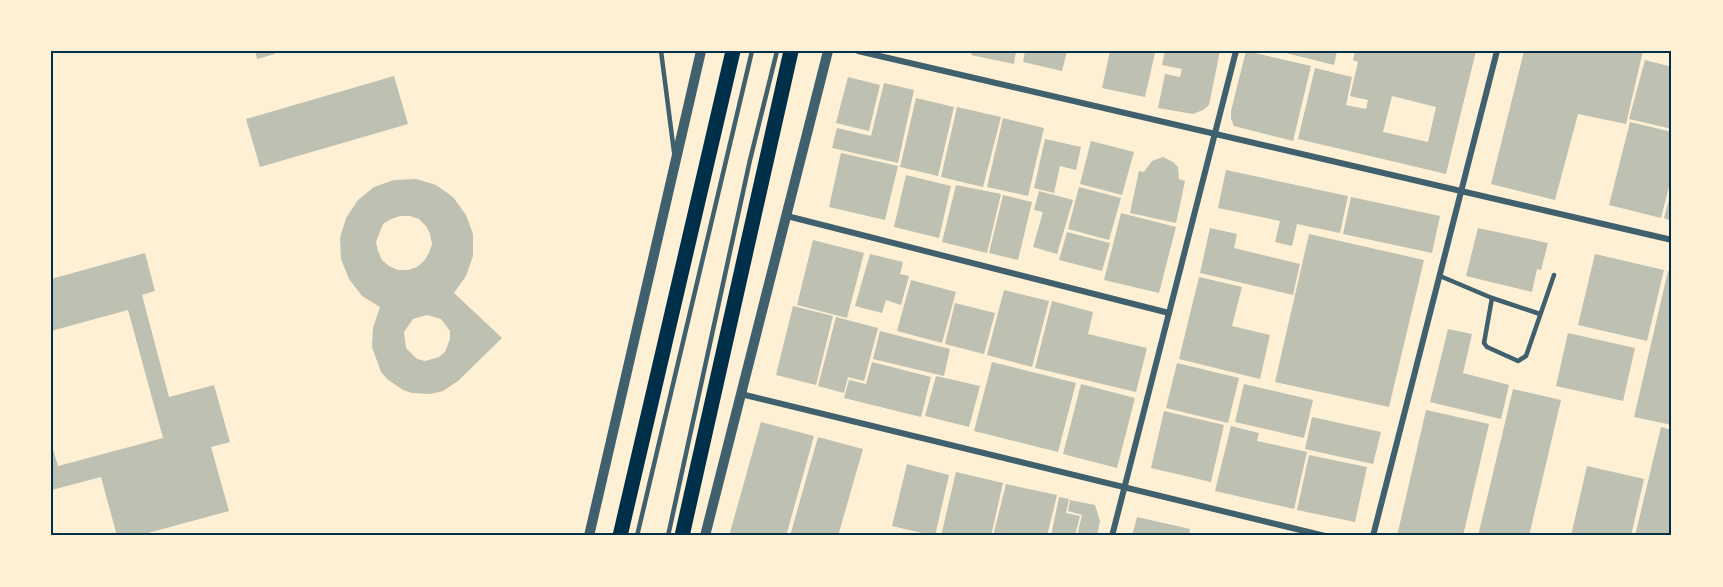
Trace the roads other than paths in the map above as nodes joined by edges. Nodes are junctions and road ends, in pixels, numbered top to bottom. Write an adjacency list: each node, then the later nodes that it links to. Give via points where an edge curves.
1 (661, 51): 12 (lane)
2 (701, 51): 12 (street)
3 (733, 51): 24 (main road)
4 (752, 51): 25 (lane)
5 (777, 51): 26 (lane)
6 (791, 51): 27 (main road)
7 (828, 51): 14 (street)
8 (858, 51): 11 (street)
9 (1236, 51): 11 (street)
10 (1497, 51): 13 (street)
11 (1215, 134): 13 (street); 19 (street)
12 (675, 162): 23 (street)
13 (1461, 191): 15 (street); 17 (street)
14 (787, 216): 19 (street); 21 (street)
15 (1672, 240)
16 (1554, 275): 20 (lane)
17 (1440, 276): 18 (lane); 31 (street)
18 (1492, 298): 20 (lane); 20 (lane, via 1484,343 1518,361 1527,356)
19 (1169, 313): 22 (street)
20 (1540, 314)
21 (741, 394): 22 (street); 28 (street)
22 (1124, 487): 29 (street); 30 (street)
23 (589, 536)
24 (620, 536)
25 (637, 536)
26 (668, 536)
27 (682, 536)
28 (705, 536)
29 (1112, 536)
30 (1325, 536)
31 (1373, 536)

